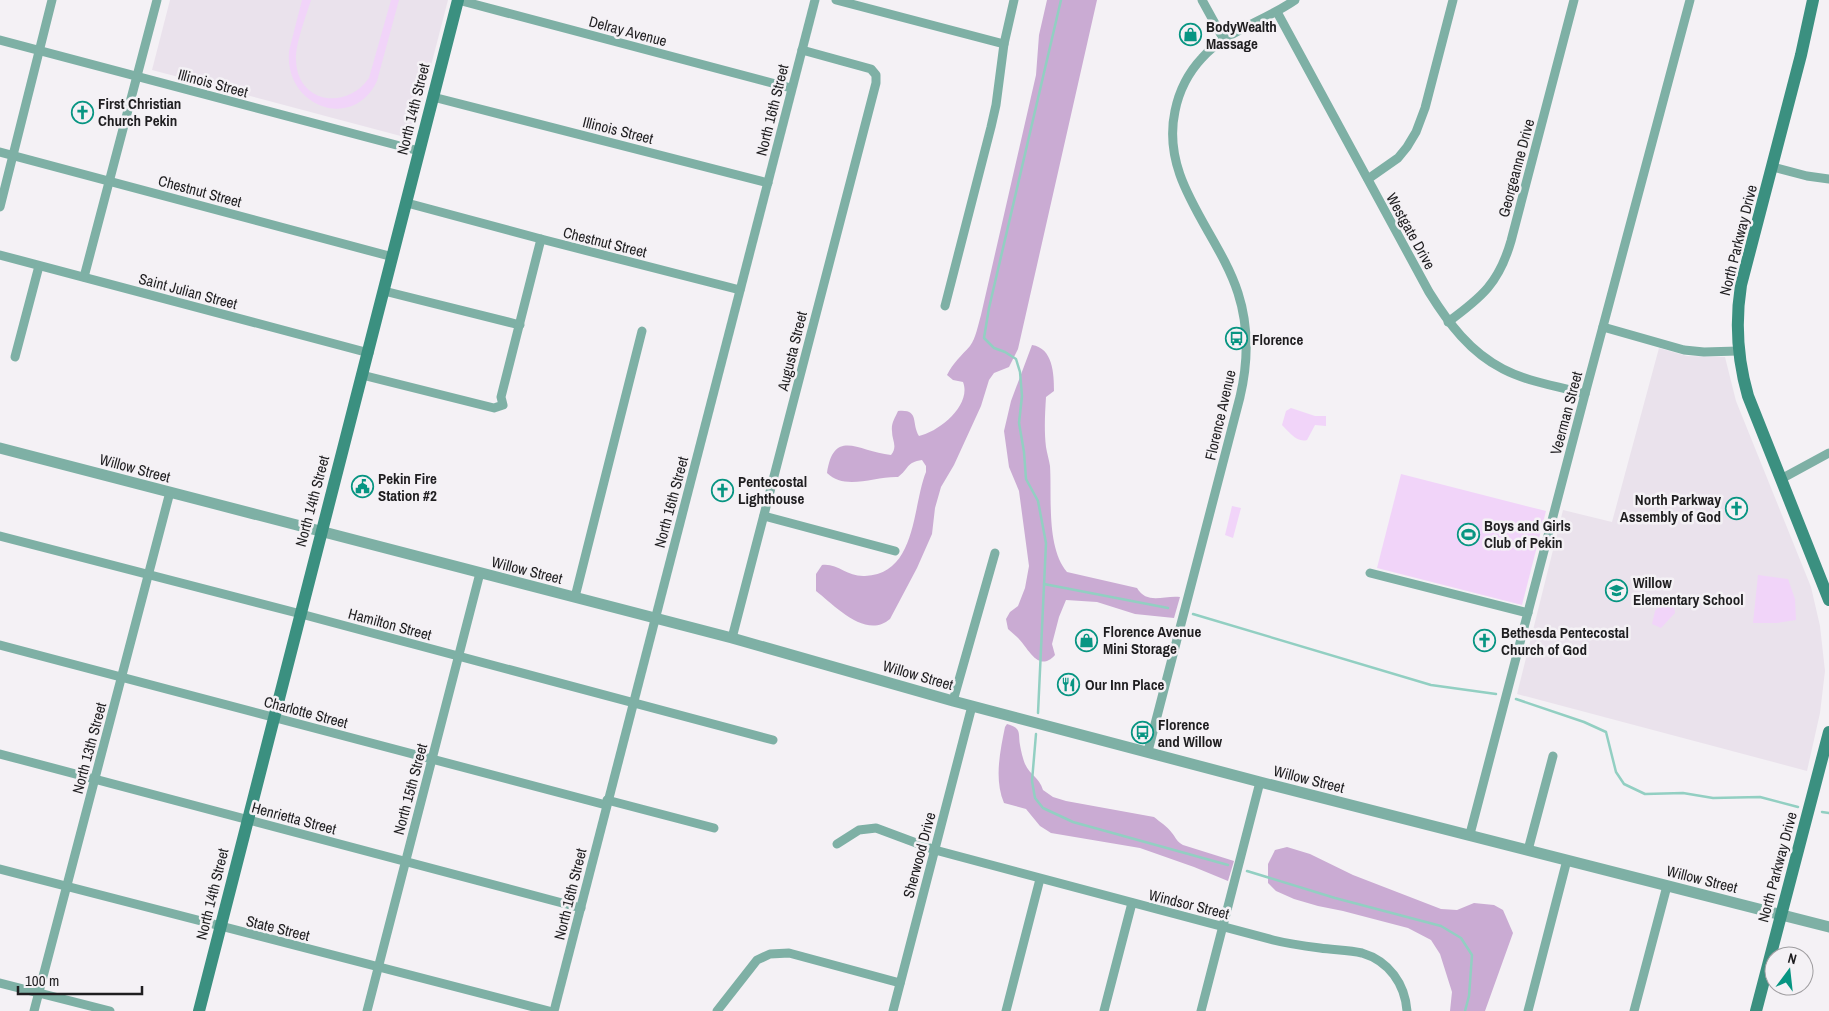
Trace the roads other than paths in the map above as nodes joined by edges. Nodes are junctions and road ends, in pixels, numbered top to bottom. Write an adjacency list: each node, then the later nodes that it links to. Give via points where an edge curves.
1 (52, 0): 18 (street)
2 (157, 0): 21 (street)
3 (458, 0): 22 (street, Delray Avenue); 23 (main road, North 14th Street)
4 (814, 0): 19 (street, North 16th Street)
5 (836, 0): 17 (street)
6 (1014, 0): 17 (street)
7 (1202, 0): 16 (street)
8 (1295, 0): 14 (street, Florence Avenue)
9 (1453, 0): 28 (street, via 1416,132 1398,158)
10 (1574, 0): 42 (street, Georgeanne Drive, via 1502,267 1481,296)
11 (1690, 0): 44 (street, Veerman Street)
12 (1813, 0): 20 (main road, North Parkway Drive)
13 (1819, 0): 20 (main road, North Parkway Drive)
14 (1277, 12): 16 (street, Florence Avenue); 28 (street, Westgate Drive)
15 (0, 40): 18 (street, Illinois Street)
16 (1224, 40): 79 (street, Florence Avenue, via 1203,57 1184,84 1173,120 1172,144 1182,183 1238,291 1245,322 1246,360 1240,397)
17 (1004, 44): 41 (street, via 996,105)
18 (39, 50): 21 (street, Illinois Street); 26 (street)
19 (802, 50): 22 (street, North 16th Street); 55 (street, Augusta Street, via 874,71 876,83)
20 (1801, 56): 27 (main road, North Parkway Drive)
21 (138, 77): 24 (street, Illinois Street); 30 (street)
22 (791, 88): 31 (street, North 16th Street)
23 (433, 97): 24 (main road, North 14th Street); 31 (street, Illinois Street)
24 (419, 151): 32 (main road, North 14th Street)
25 (0, 152): 26 (street, Chestnut Street)
26 (13, 156): 30 (street, Chestnut Street); 33 (street)
27 (1773, 167): 29 (street); 46 (main road, North Parkway Drive, via 1742,285 1737,317)
28 (1368, 179): 42 (street, Westgate Drive)
29 (1829, 180)
30 (110, 181): 36 (street, Chestnut Street); 38 (street)
31 (768, 183): 39 (street, North 16th Street)
32 (407, 203): 34 (street, Chestnut Street); 36 (main road, North 14th Street)
33 (0, 206)
34 (541, 240): 39 (street, Chestnut Street); 43 (street)
35 (0, 256): 37 (street, Saint Julian Street)
36 (393, 257): 40 (main road, North 14th Street)
37 (39, 266): 38 (street, Saint Julian Street); 48 (street)
38 (84, 278): 47 (street, Saint Julian Street)
39 (740, 290): 68 (street, North 16th Street)
40 (384, 292): 43 (street); 47 (main road, North 14th Street)
41 (945, 306)
42 (1448, 322): 50 (street, Westgate Drive, via 1472,348 1503,369)
43 (520, 325): 49 (street, via 501,397 503,405 494,408)
44 (1603, 327): 46 (street, via 1684,350); 50 (street, Veerman Street)
45 (642, 331): 64 (street)
46 (1738, 351): 53 (main road, North Parkway Drive, via 1748,396)
47 (369, 353): 49 (main road, North 14th Street)
48 (15, 357)
49 (362, 375): 56 (main road, North 14th Street)
50 (1585, 394): 66 (street, Veerman Street)
51 (0, 448): 54 (street, Willow Street)
52 (1829, 453): 53 (street)
53 (1781, 479): 63 (main road, North Parkway Drive)
54 (170, 492): 56 (street, Willow Street); 62 (street, North 13th Street)
55 (764, 516): 58 (street); 69 (street, Augusta Street)
56 (321, 532): 60 (street, Willow Street); 67 (main road, North 14th Street)
57 (0, 536): 62 (street, Hamilton Street)
58 (895, 551)
59 (995, 553): 73 (street)
60 (480, 573): 64 (street, Willow Street); 71 (street, North 15th Street)
61 (1370, 573): 66 (street)
62 (148, 574): 67 (street, Hamilton Street); 72 (street, North 13th Street)
63 (1826, 579): 65 (main road, North Parkway Drive)
64 (575, 597): 68 (street, Willow Street)
65 (1829, 600)
66 (1528, 613): 88 (street, Veerman Street)
67 (301, 614): 71 (street, Hamilton Street); 76 (main road, North 14th Street)
68 (654, 618): 69 (street, Willow Street); 74 (street, North 16th Street)
69 (732, 638): 73 (street, Willow Street)
70 (0, 645): 72 (street, Charlotte Street)
71 (458, 656): 74 (street, Hamilton Street); 82 (street, North 15th Street)
72 (122, 677): 76 (street, Charlotte Street); 83 (street, North 13th Street)
73 (953, 701): 75 (street, Willow Street)
74 (633, 702): 78 (street, Hamilton Street); 85 (street, North 16th Street)
75 (972, 706): 79 (street, Willow Street); 90 (street, Sherwood Drive)
76 (274, 718): 82 (street, Charlotte Street); 86 (main road, North 14th Street)
77 (1829, 732): 100 (main road, North Parkway Drive)
78 (773, 740)
79 (1148, 752): 84 (street, Willow Street)
80 (0, 754): 83 (street, Henrietta Street)
81 (1553, 756): 91 (street)
82 (432, 759): 85 (street, Charlotte Street); 93 (street, North 15th Street)
83 (95, 780): 86 (street, Henrietta Street); 96 (street, North 13th Street)
84 (1260, 782): 88 (street, Willow Street); 102 (street)
85 (607, 803): 87 (street, Charlotte Street); 99 (street, North 16th Street)
86 (248, 820): 93 (street, Henrietta Street); 101 (main road, North 14th Street)
87 (714, 828)
88 (1470, 834): 91 (street, Willow Street)
89 (837, 844): 90 (street, Windsor Street, via 859,830 872,828)
90 (935, 850): 95 (street, Windsor Street); 106 (street, Sherwood Drive)
91 (1528, 850): 92 (street, Willow Street)
92 (1567, 860): 97 (street, Willow Street); 120 (street)
93 (405, 861): 99 (street, Henrietta Street); 104 (street, North 15th Street)
94 (0, 869): 96 (street, State Street)
95 (1040, 879): 98 (street, Windsor Street); 116 (street)
96 (67, 886): 101 (street, State Street); 107 (street, North 13th Street)
97 (1667, 886): 100 (street, Willow Street); 121 (street)
98 (1132, 903): 102 (street, Windsor Street); 117 (street)
99 (581, 908): 113 (street, North 16th Street)
100 (1782, 915): 103 (street, Willow Street); 122 (main road, North Parkway Drive)
101 (221, 927): 104 (street, State Street); 110 (main road, North 14th Street)
102 (1222, 927): 118 (street); 119 (street, Windsor Street, via 1292,944 1360,953 1377,960 1398,978 1406,997)
103 (1829, 927)
104 (378, 968): 111 (street, North 15th Street); 112 (street, State Street)
105 (0, 983): 107 (street)
106 (900, 983): 114 (street, via 776,952 757,960); 115 (street, Sherwood Drive)
107 (39, 993): 108 (street, North 13th Street); 109 (street)
108 (34, 1011)
109 (110, 1011)
110 (199, 1011)
111 (367, 1011)
112 (549, 1011)
113 (554, 1011)
114 (717, 1011)
115 (893, 1011)
116 (1006, 1011)
117 (1104, 1011)
118 (1201, 1011)
119 (1407, 1011)
120 (1528, 1011)
121 (1634, 1011)
122 (1756, 1011)

